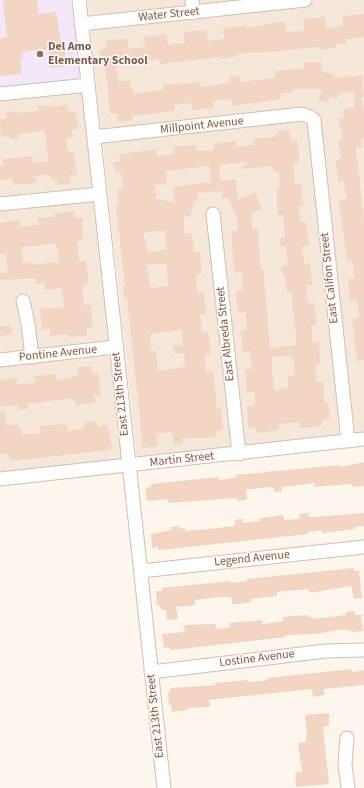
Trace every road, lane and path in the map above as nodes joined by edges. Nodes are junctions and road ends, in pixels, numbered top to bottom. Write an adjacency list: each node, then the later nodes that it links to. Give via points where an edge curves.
1 (79, 0): 5 (street, East 213th Street)
2 (192, 0): 4 (street)
3 (304, 0): 4 (street, Water Street)
4 (193, 13): 5 (street, Water Street)
5 (81, 24): 6 (street, East 213th Street)
6 (88, 85): 7 (street); 9 (street, East 213th Street)
7 (0, 94)
8 (310, 117): 9 (street, Millpoint Avenue, via 295,115); 18 (street, East Califon Street, via 316,126 316,146)
9 (94, 137): 10 (street, East 213th Street)
10 (99, 194): 11 (street); 14 (street, East 213th Street)
11 (0, 204)
12 (213, 214): 19 (street, East Albreda Street)
13 (23, 301): 15 (street)
14 (115, 347): 15 (street, Pontine Avenue); 20 (street, East 213th Street)
15 (32, 357): 16 (street, Pontine Avenue)
16 (0, 360)
17 (364, 439): 18 (street, Martin Street)
18 (348, 441): 19 (street, Martin Street)
19 (239, 454): 20 (street, Martin Street)
20 (128, 465): 21 (street, Martin Street); 23 (street, East 213th Street)
21 (0, 479)
22 (364, 548): 23 (street, Legend Avenue)
23 (141, 571): 25 (street, East 213th Street)
24 (364, 650): 25 (street, Lostine Avenue, via 326,651)
25 (151, 672): 27 (street, East 213th Street)
26 (347, 738): 28 (street, via 345,764)
27 (164, 788)
28 (348, 788)

